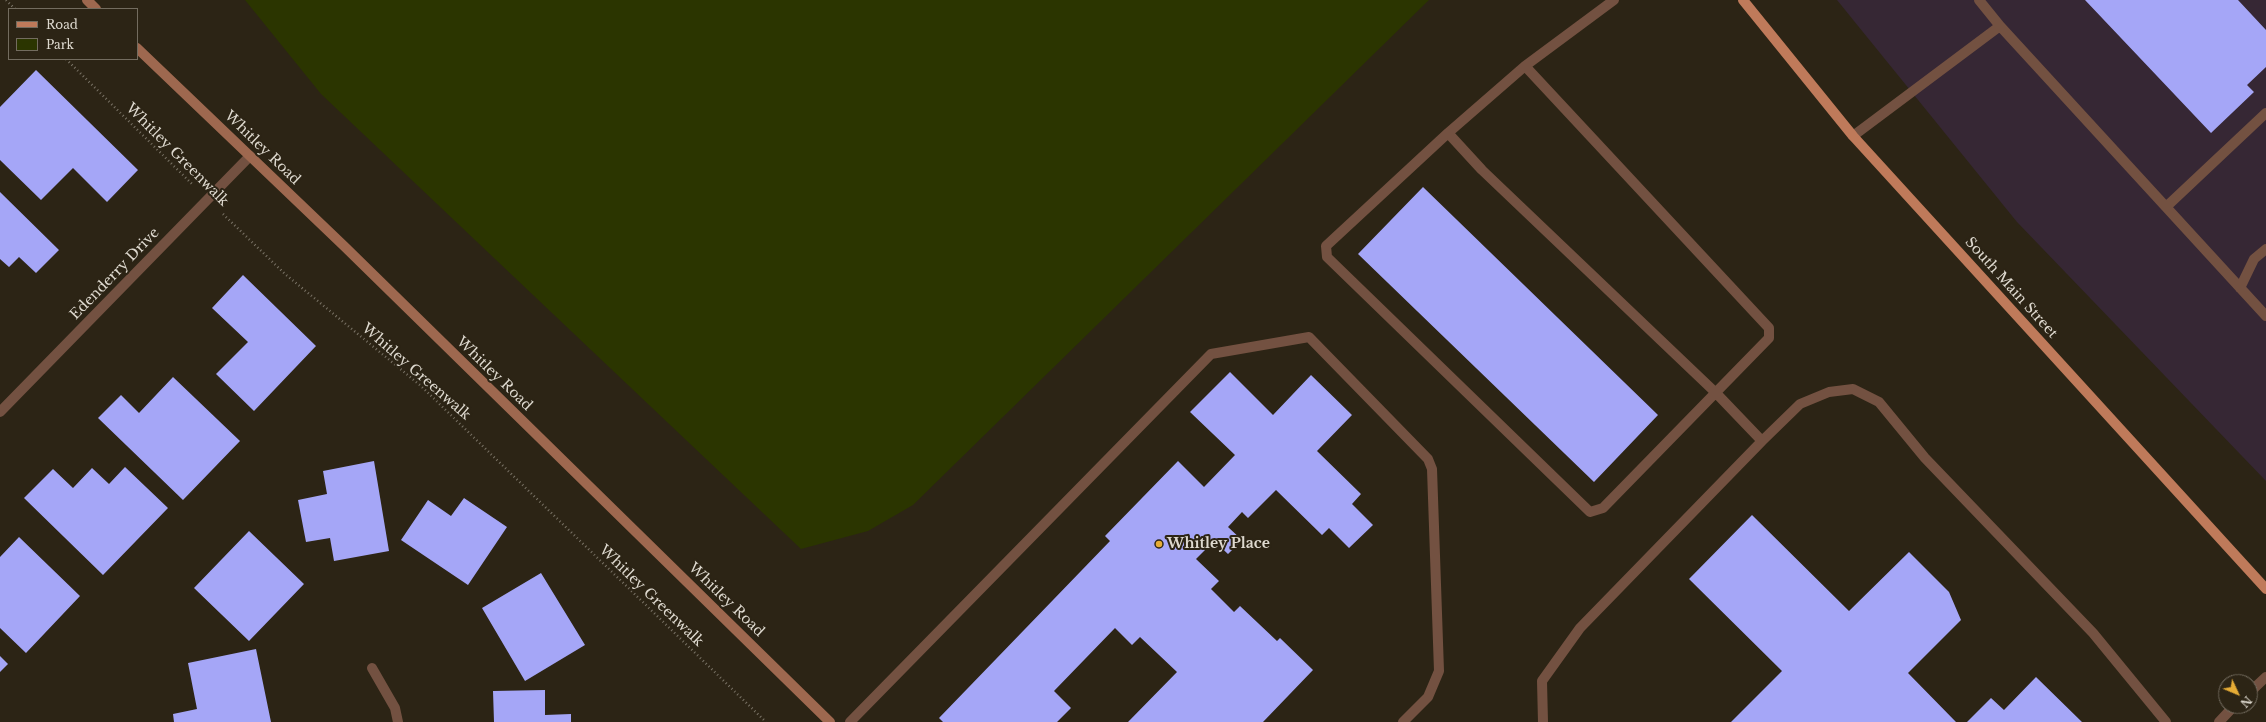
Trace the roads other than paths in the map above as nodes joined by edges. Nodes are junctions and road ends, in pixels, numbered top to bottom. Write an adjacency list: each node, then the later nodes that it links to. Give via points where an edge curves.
1 (87, 0): 5 (street)
2 (1614, 0): 8 (street)
3 (1743, 0): 11 (main road, South Main Street)
4 (1979, 0): 6 (street)
5 (95, 8)
6 (2000, 26): 11 (street); 13 (street)
7 (138, 49): 12 (street, Whitley Road)
8 (1525, 66): 10 (street); 17 (street, via 1769,328 1769,338)
9 (2266, 113): 13 (street)
10 (1448, 133): 17 (street, via 1482,170); 17 (street, via 1326,246 1327,257 1590,512 1602,508)
11 (1852, 136): 20 (main road, South Main Street)
12 (250, 156): 18 (street, Edenderry Drive); 26 (street, Whitley Road)
13 (2166, 207): 15 (street)
14 (2266, 248): 15 (street, via 2254,259)
15 (2240, 288): 16 (street)
16 (2266, 316)
17 (1716, 393): 19 (street)
18 (0, 412)
19 (1762, 441): 29 (street, via 1580,628 1542,681); 30 (street, via 1800,404 1828,392 1853,388 1879,402 1925,458 2093,633)
20 (2266, 589)
21 (372, 668): 25 (street, via 395,708)
22 (2266, 677): 23 (street)
23 (2258, 684)
24 (2226, 714): 31 (street)
25 (398, 722)
26 (830, 722)
27 (850, 722): 28 (street, via 1211,354 1309,337 1428,459 1432,469 1438,671 1428,697)
28 (1403, 722)
29 (1543, 722)
30 (2166, 722)
31 (2219, 722)

